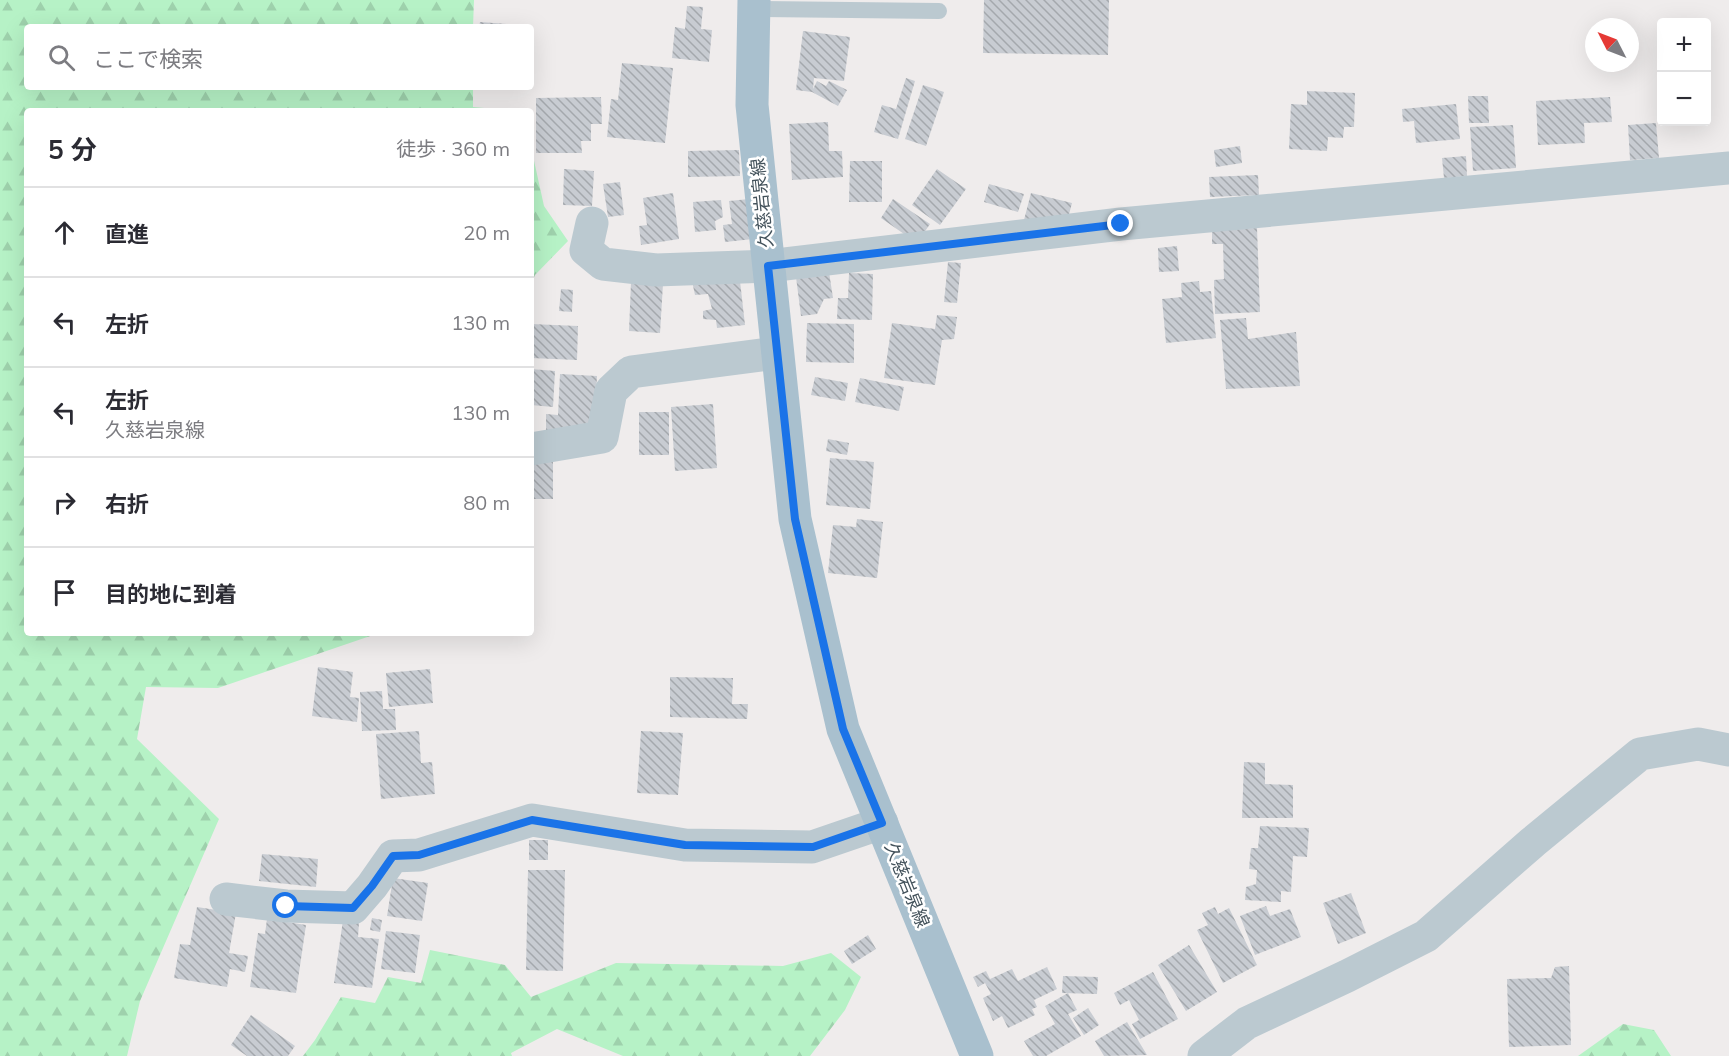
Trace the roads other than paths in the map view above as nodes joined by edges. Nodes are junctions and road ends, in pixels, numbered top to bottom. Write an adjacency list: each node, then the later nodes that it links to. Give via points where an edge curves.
1 (754, 5): 2 (lane); 5 (main road, 久慈岩泉線, via 752,105)
2 (939, 11)
3 (1729, 168): 5 (street, via 1121,224)
4 (592, 222): 5 (street, via 586,250 603,264 656,270)
5 (768, 266): 6 (main road, 久慈岩泉線)
6 (777, 353): 7 (street, via 631,372 611,391 603,437); 9 (main road, 久慈岩泉線, via 795,519 843,729)
7 (534, 448)
8 (1729, 750): 12 (street, via 1698,744 1640,754 1426,936 1247,1023)
9 (882, 823): 10 (street, via 813,847 685,845 532,820 419,855 393,856 353,908); 11 (main road, 久慈岩泉線)
10 (226, 899)
11 (977, 1056)
12 (1204, 1056)

